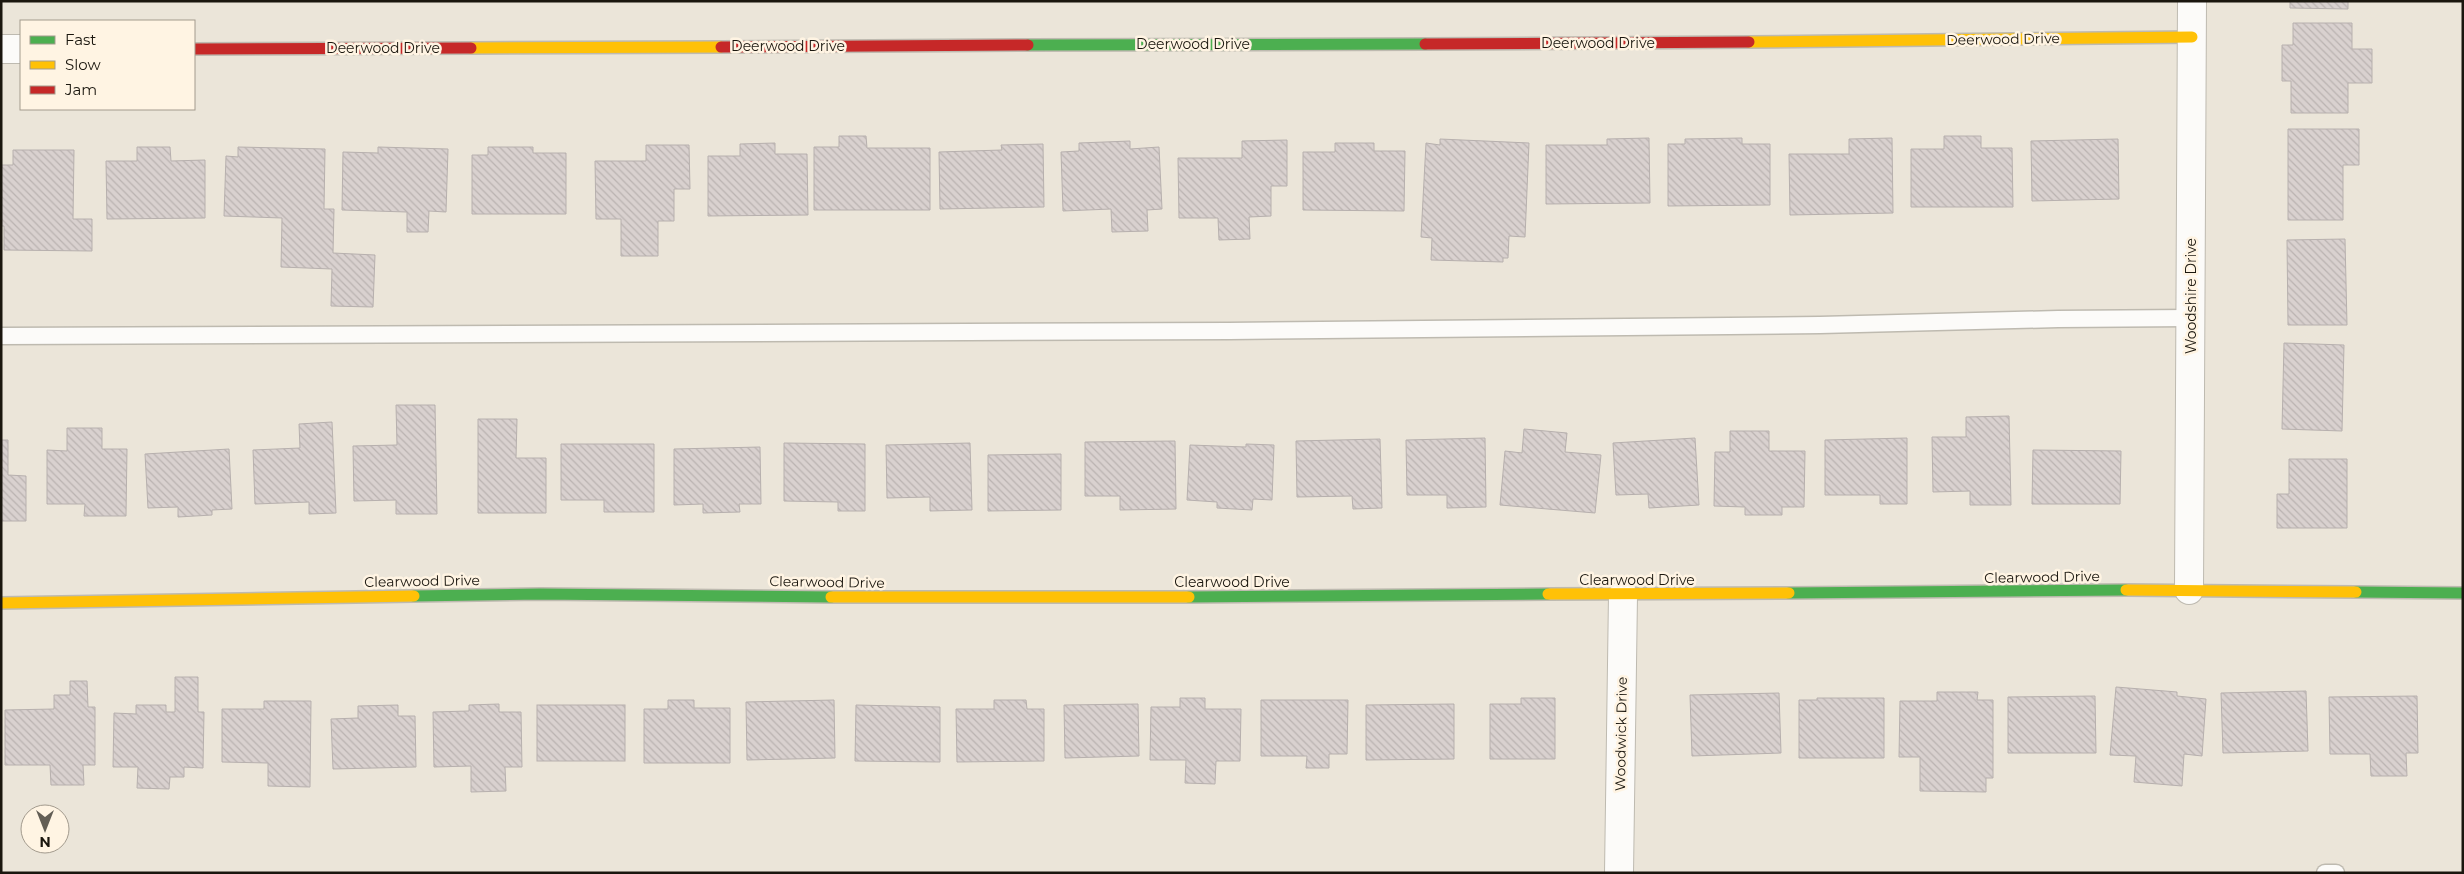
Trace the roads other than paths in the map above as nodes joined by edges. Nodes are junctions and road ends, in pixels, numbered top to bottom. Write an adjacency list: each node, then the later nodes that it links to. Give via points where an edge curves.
1 (2192, 1): 2 (street, Woodshire Drive)
2 (2192, 37): 3 (street, Deerwood Drive, via 1786,42); 6 (street, Woodshire Drive)
3 (195, 48)
4 (1, 49): 5 (street)
5 (20, 49)
6 (2190, 318): 7 (lane, via 1219,331); 8 (street, Woodshire Drive)
7 (1, 336)
8 (2189, 590): 9 (street, Clearwood Drive); 10 (street, Clearwood Drive)
9 (2463, 593)
10 (1623, 596): 11 (street, Clearwood Drive, via 968,598 540,594); 12 (street, Woodwick Drive)
11 (1, 603)
12 (1619, 873)
13 (2324, 873): 14 (lane)
14 (2336, 873)

